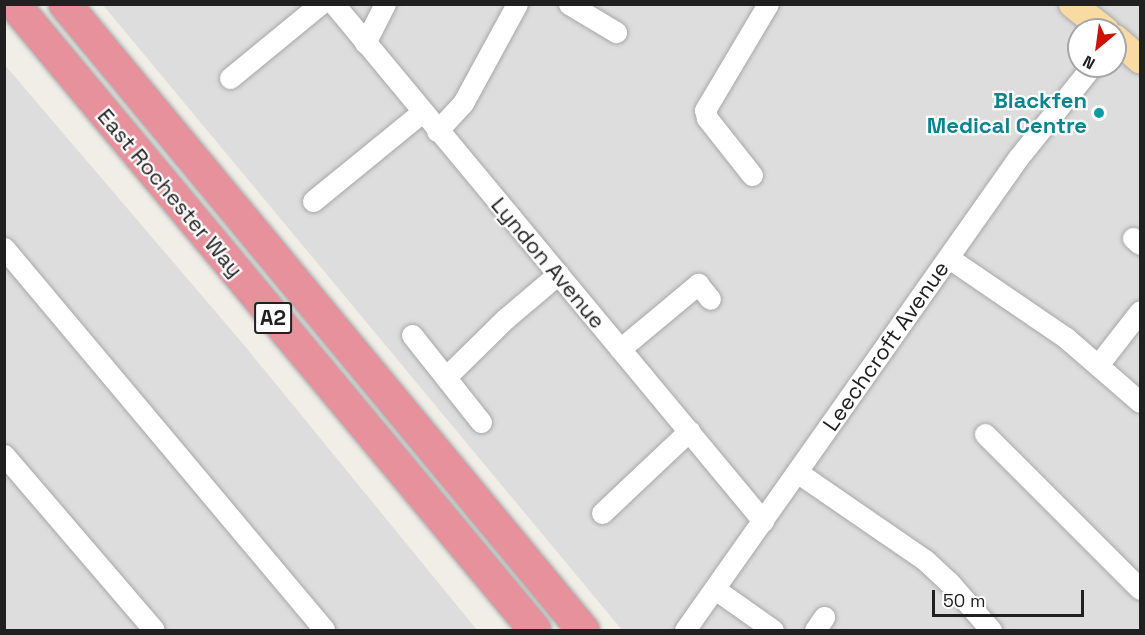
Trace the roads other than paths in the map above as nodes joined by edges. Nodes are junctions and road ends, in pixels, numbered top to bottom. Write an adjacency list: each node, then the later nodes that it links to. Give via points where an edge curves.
1 (14, 4): 41 (highway, East Rochester Way / A2)
2 (64, 4): 42 (highway, East Rochester Way / A2)
3 (385, 4): 11 (street)
4 (517, 4): 17 (street, via 463,103)
5 (569, 4): 10 (street)
6 (768, 4): 18 (street, via 705,110 707,118)
7 (1072, 4): 9 (main road)
8 (330, 6): 11 (street, Lyndon Avenue); 14 (street)
9 (1090, 18)
10 (616, 32)
11 (365, 43): 16 (street, Lyndon Avenue)
12 (1127, 47): 13 (main road)
13 (1140, 57)
14 (230, 78)
15 (1082, 78): 21 (street, Leechcroft Avenue, via 1018,158)
16 (422, 112): 17 (street, Lyndon Avenue); 19 (street)
17 (437, 131): 22 (street, Lyndon Avenue)
18 (752, 175)
19 (313, 201)
20 (4, 248): 40 (street)
21 (949, 258): 27 (street); 34 (street, Leechcroft Avenue)
22 (558, 274): 26 (street, Lyndon Avenue); 28 (street, via 505,318)
23 (710, 298): 26 (street, via 698,284)
24 (1140, 311): 27 (street)
25 (412, 335): 28 (street)
26 (620, 349): 31 (street, Lyndon Avenue)
27 (1098, 365): 29 (street)
28 (446, 377): 30 (street)
29 (1140, 402)
30 (481, 422)
31 (689, 431): 35 (street); 36 (street, Lyndon Avenue)
32 (986, 434): 37 (street)
33 (4, 455): 39 (street)
34 (798, 472): 36 (street, Leechcroft Avenue); 45 (street, via 925,560)
35 (602, 513)
36 (763, 521): 38 (street, Leechcroft Avenue)
37 (1139, 584)
38 (715, 589): 43 (street, Leechcroft Avenue); 44 (street)
39 (154, 630)
40 (324, 630)
41 (535, 630)
42 (583, 630)
43 (685, 630)
44 (773, 630)
45 (991, 630)

